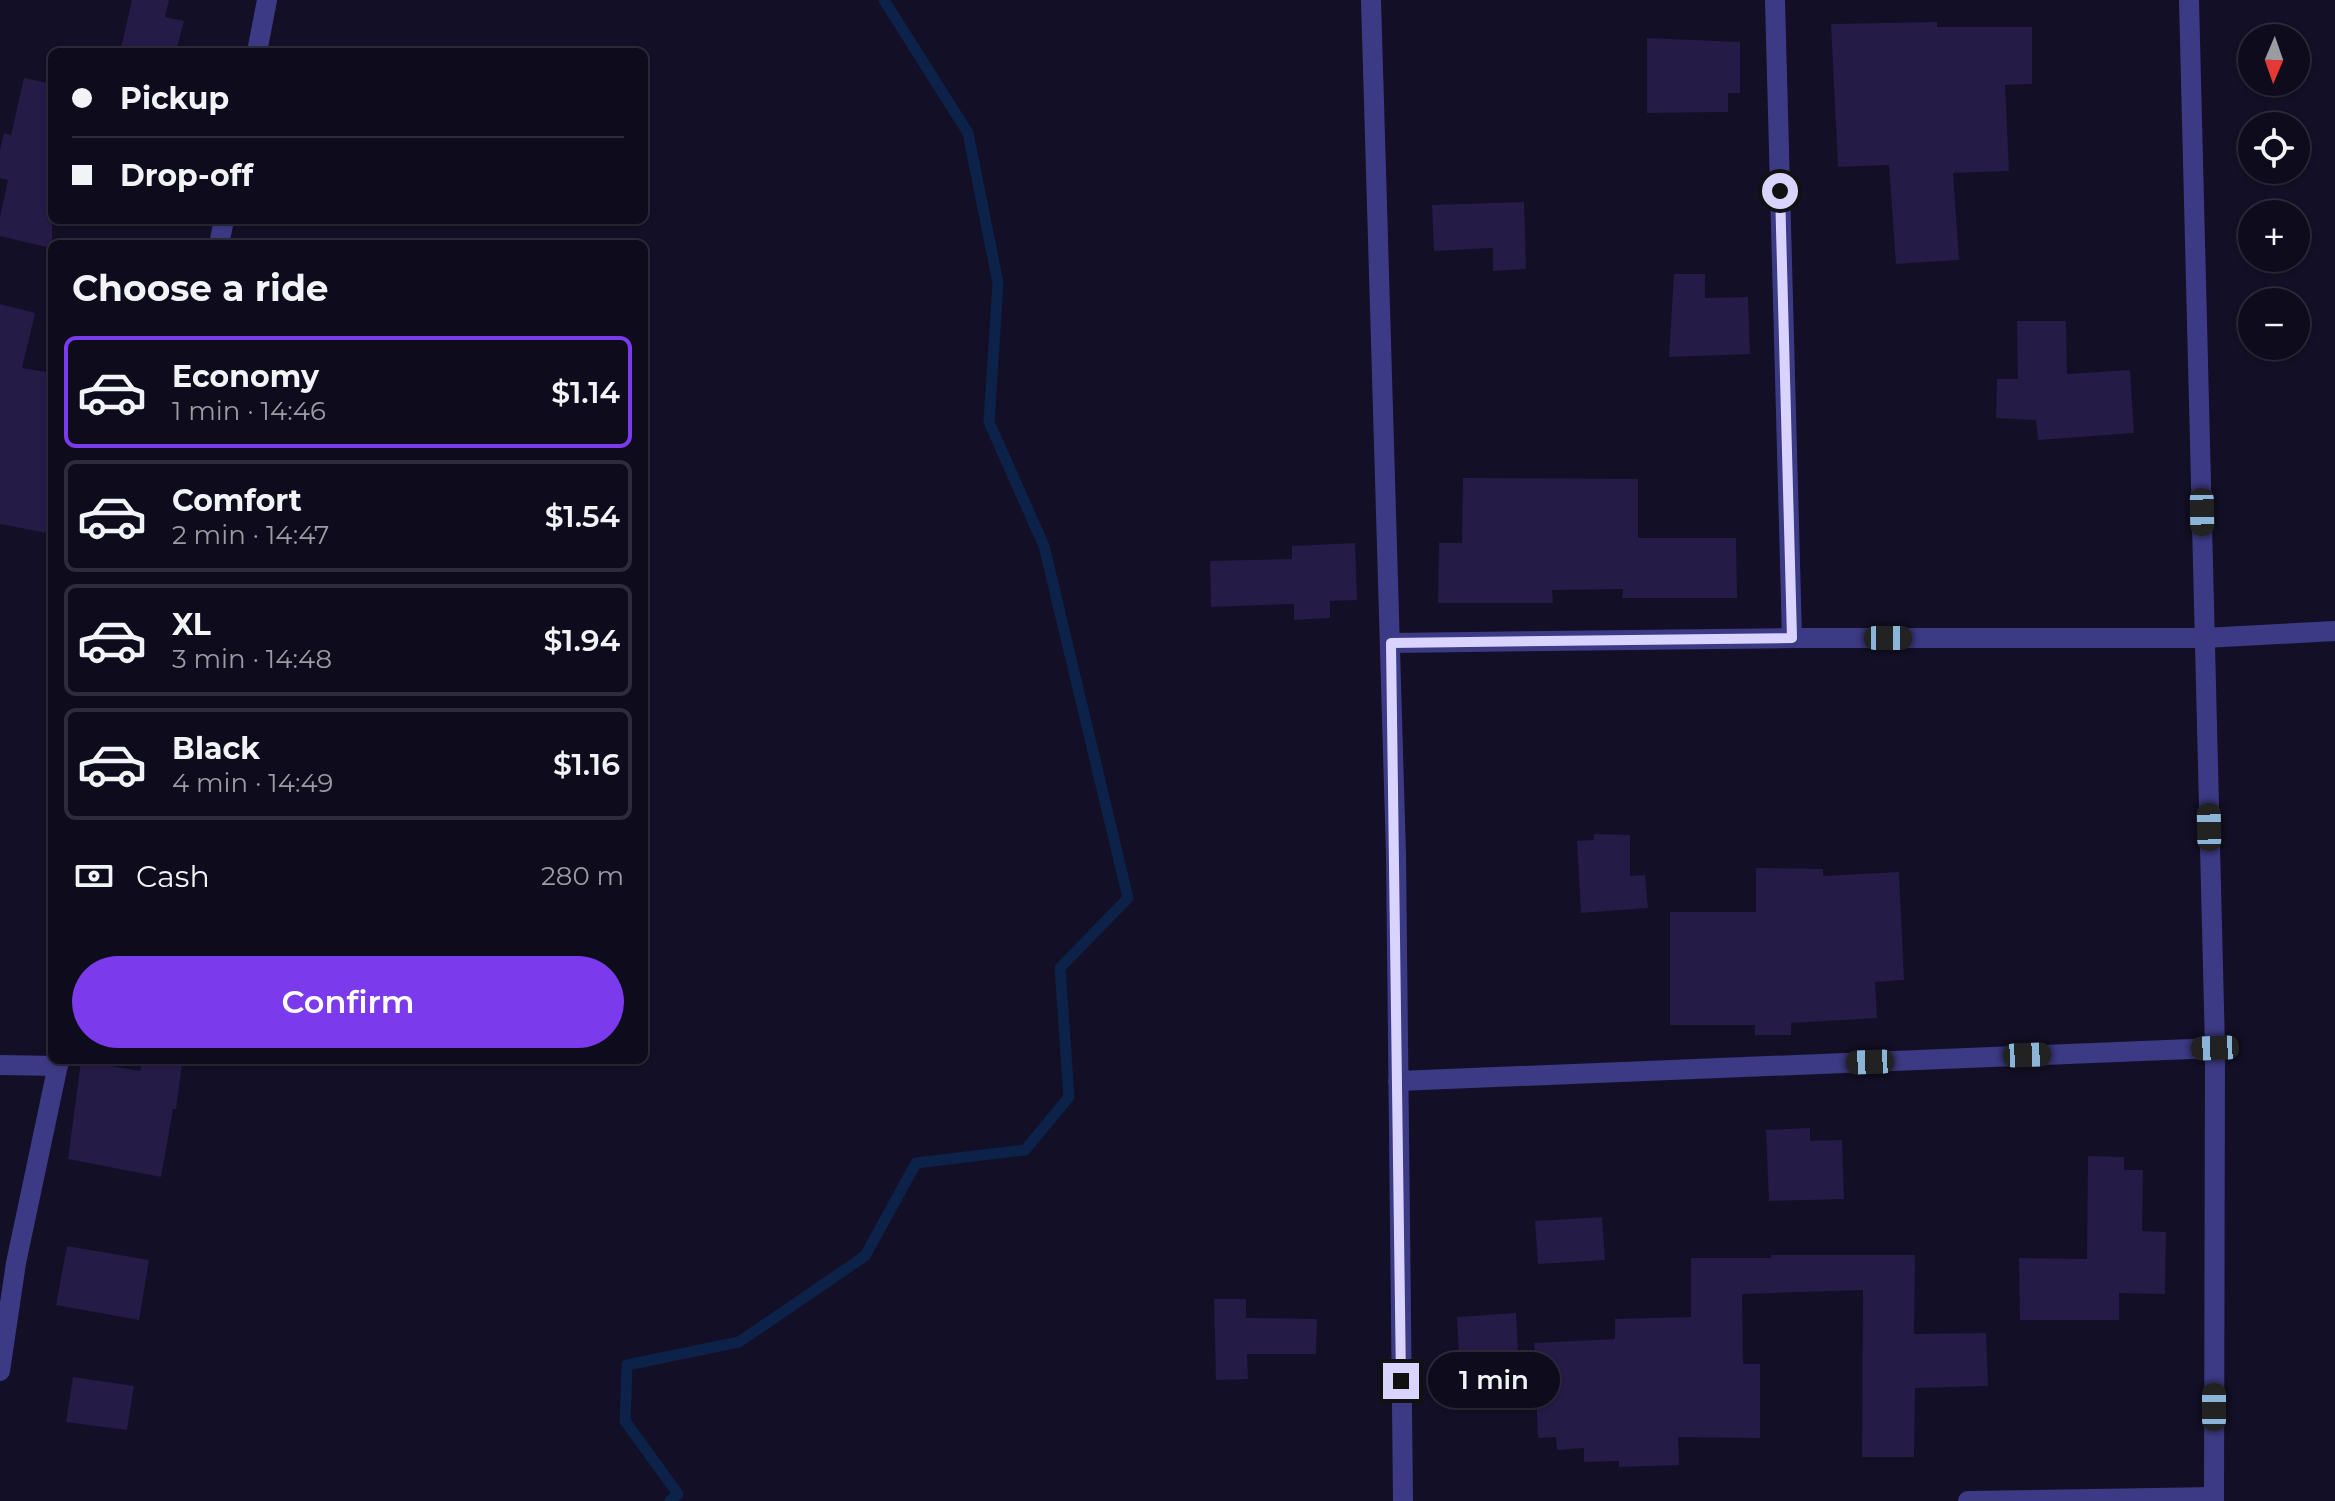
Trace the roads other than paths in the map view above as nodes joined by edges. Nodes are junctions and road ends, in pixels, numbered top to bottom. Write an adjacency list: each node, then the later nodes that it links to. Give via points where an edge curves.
1 (267, 0): 5 (street)
2 (1371, 0): 9 (street)
3 (1775, 0): 7 (street)
4 (2189, 0): 8 (street)
5 (258, 48)
6 (2335, 631): 8 (street)
7 (1792, 638): 8 (street); 9 (street)
8 (2204, 638): 10 (street)
9 (1391, 643): 14 (street)
10 (2215, 1048): 14 (street); 16 (street)
11 (48, 1063): 13 (street)
12 (58, 1064): 15 (street)
13 (0, 1065)
14 (1398, 1081): 17 (street)
15 (1, 1362)
16 (2214, 1499): 18 (street)
17 (1403, 1501)
18 (1968, 1501)

